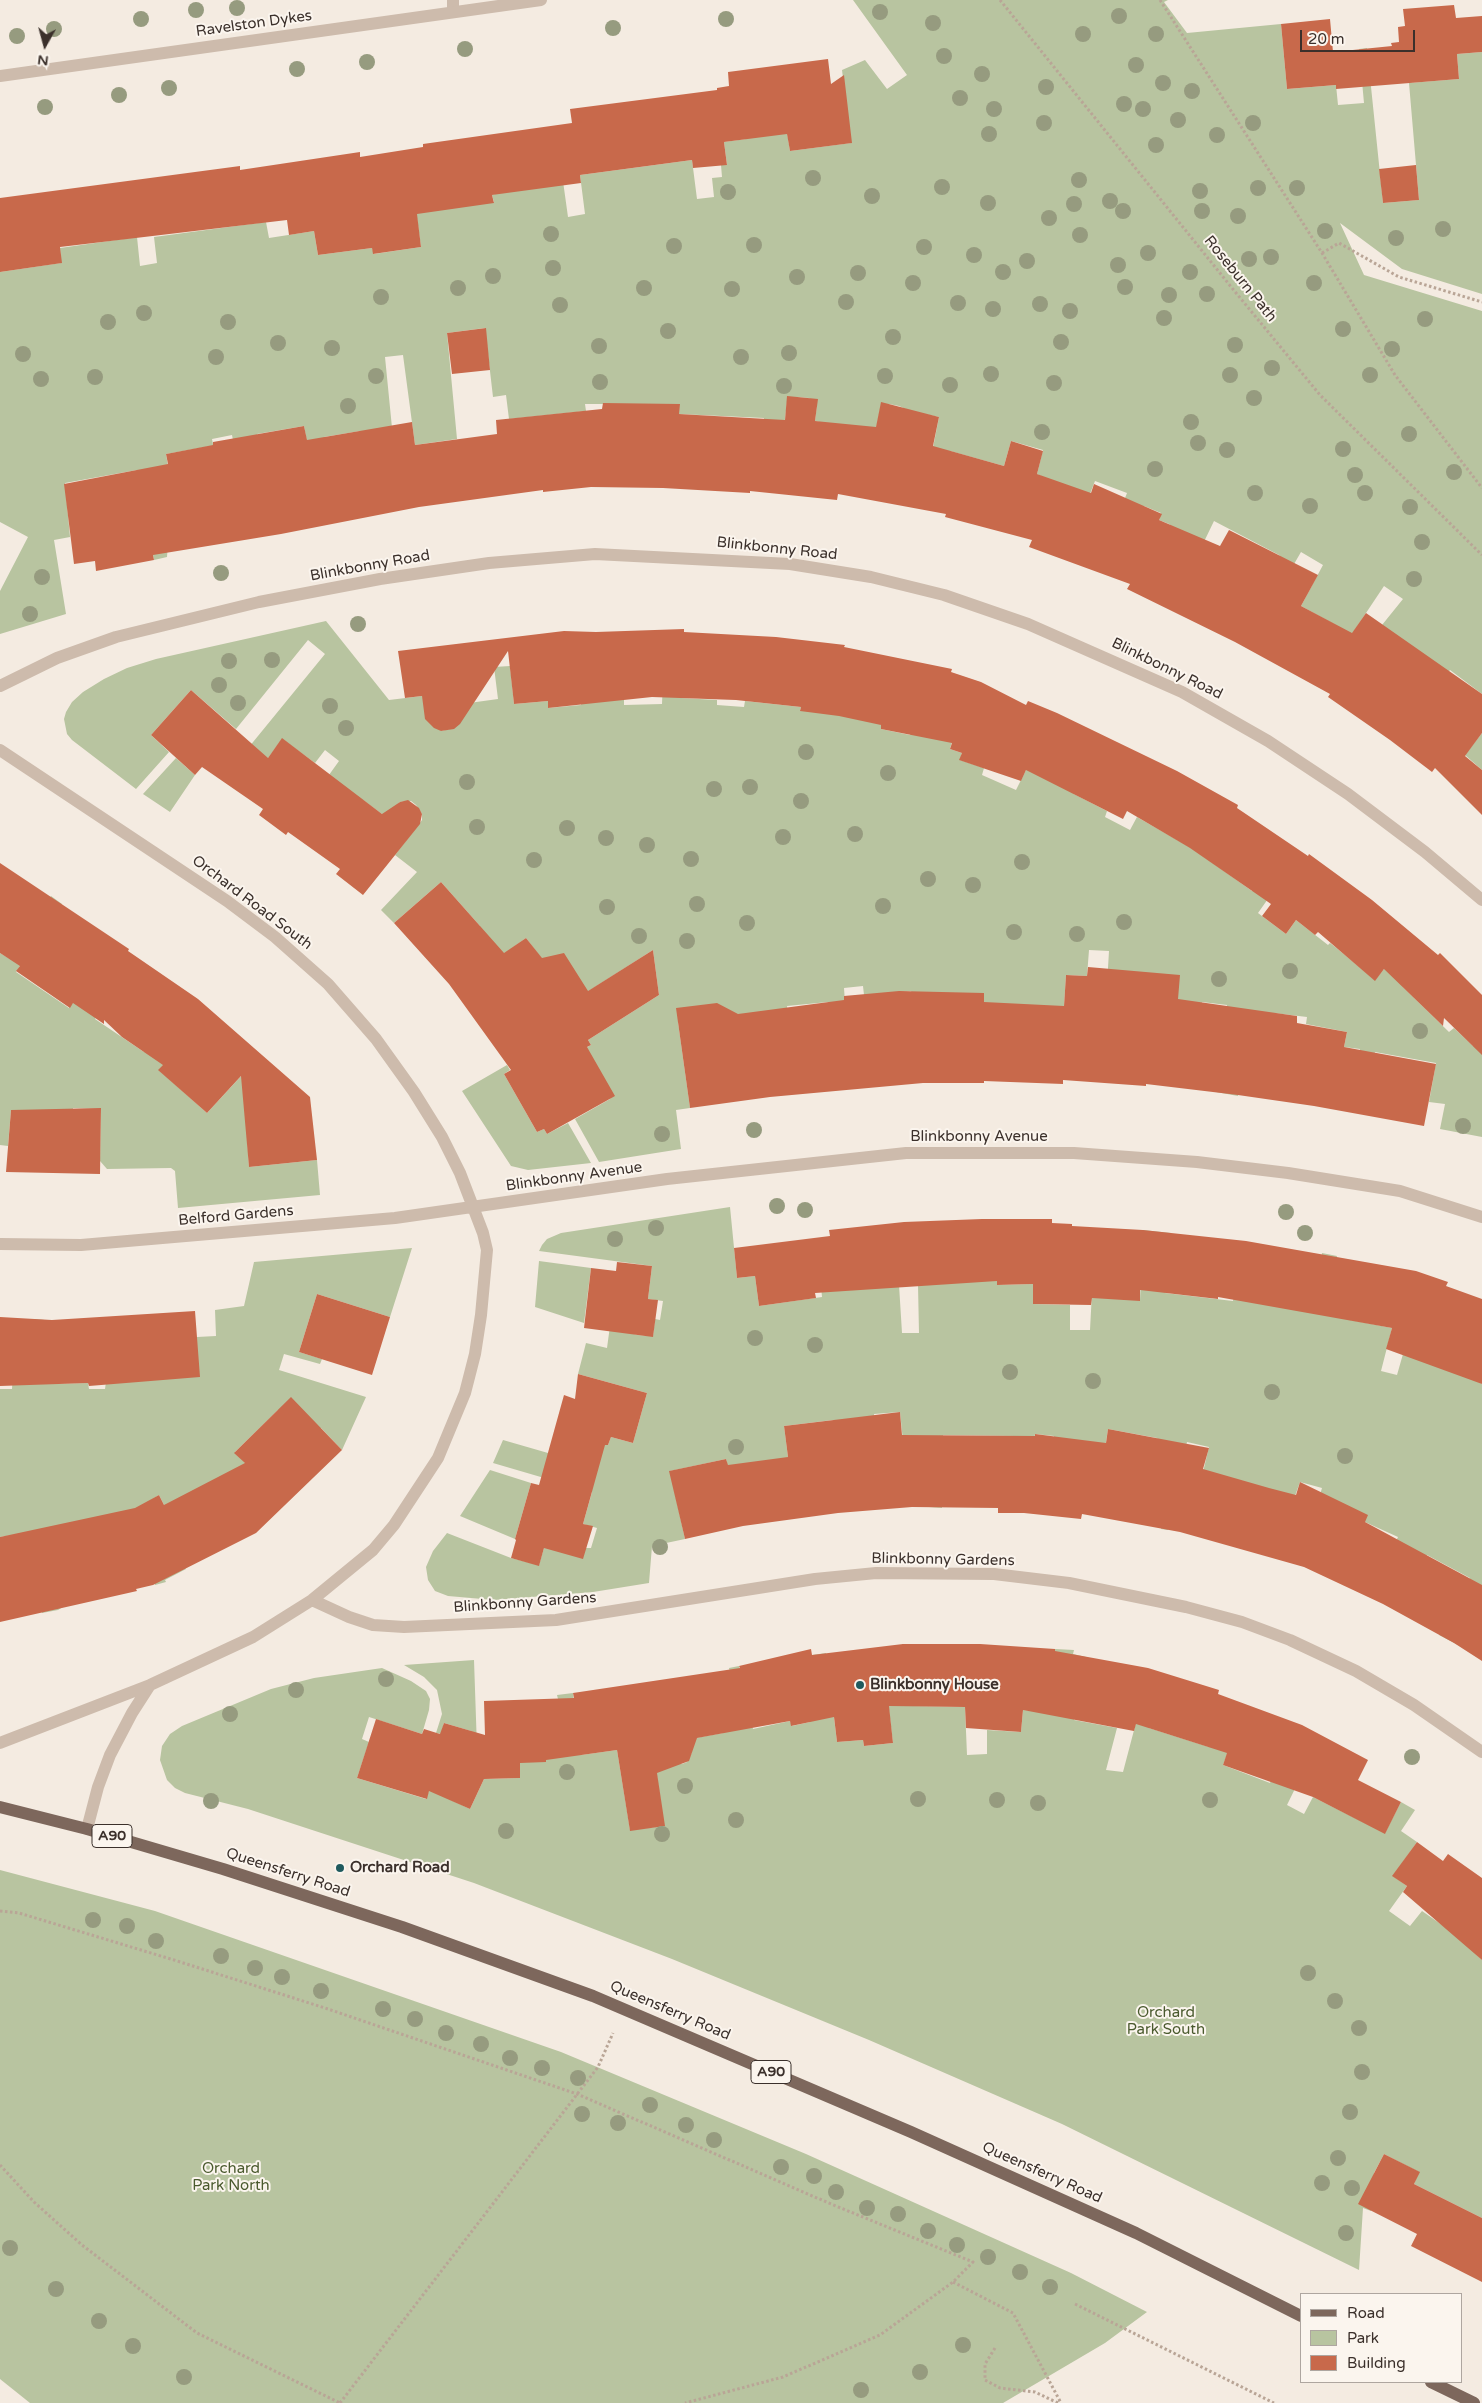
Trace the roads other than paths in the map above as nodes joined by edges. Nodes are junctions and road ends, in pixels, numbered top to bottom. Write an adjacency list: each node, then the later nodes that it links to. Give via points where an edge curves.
1 (541, 0): 2 (street, Ravelston Dykes)
2 (453, 6): 3 (street, Ravelston Dykes)
3 (0, 76)
4 (0, 686): 6 (street, Blinkbonny Road, via 57,658 116,636 259,602 380,579 489,563 594,554 790,564 871,577 944,595 1028,624 1182,692 1268,741 1348,794)
5 (0, 750): 7 (street, Orchard Road South, via 227,901 275,937 328,984 376,1039 414,1092 446,1146)
6 (1482, 900)
7 (474, 1207): 8 (street, Blinkbonny Avenue, via 668,1179 906,1153 1074,1153 1288,1173 1400,1191); 9 (street, Belford Gardens, via 376,1220 108,1243); 10 (street, Orchard Road South, via 487,1250 487,1264 465,1393 438,1458 394,1525 373,1550)
8 (1482, 1217)
9 (0, 1244)
10 (312, 1600): 11 (street, Orchard Road South, via 253,1637); 13 (street, Blinkbonny Gardens, via 361,1621 380,1626 404,1626 556,1620 876,1573 994,1574 1069,1583 1186,1607 1242,1622 1290,1640 1356,1671 1414,1705)
11 (150, 1685): 12 (street, Orchard Road South); 15 (street, via 110,1755)
12 (0, 1743)
13 (1482, 1752)
14 (0, 1807): 15 (main road, Queensferry Road / A90)
15 (87, 1829): 16 (main road, Queensferry Road / A90, via 224,1869 402,1927 593,1996 911,2132 1127,2229)
16 (1300, 2316)
17 (1433, 2383): 18 (main road)
18 (1474, 2403)

